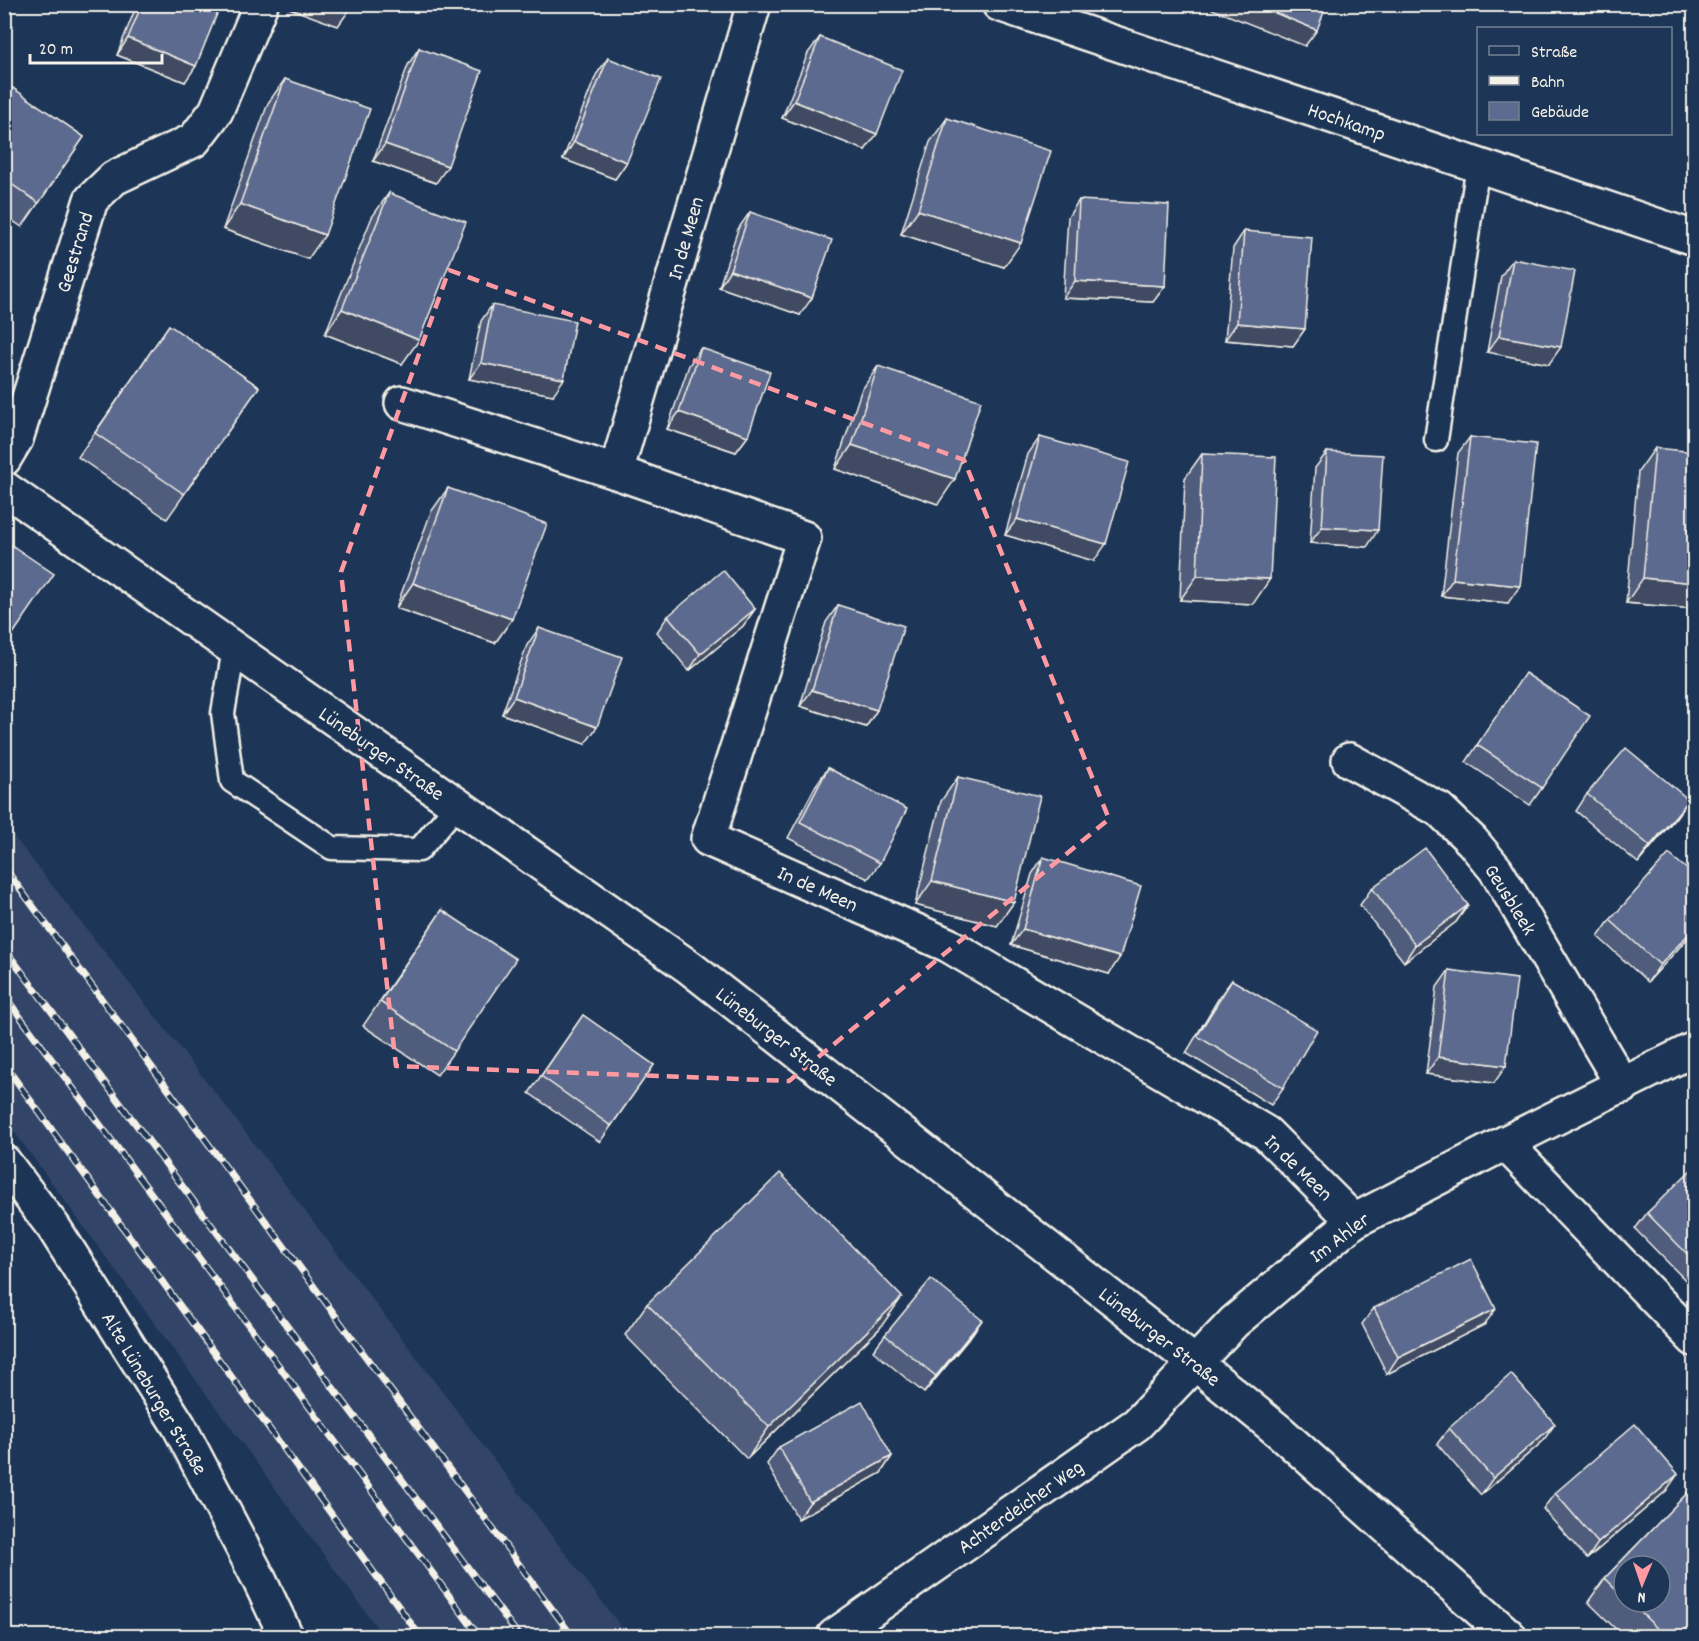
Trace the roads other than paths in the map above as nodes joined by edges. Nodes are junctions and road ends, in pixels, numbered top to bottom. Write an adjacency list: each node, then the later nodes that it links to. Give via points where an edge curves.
1 (261, 4): 8 (street, Geestrand, via 216,111 194,140 114,178 91,200 16,439)
2 (754, 4): 9 (street, In de Meen)
3 (999, 4): 4 (street, Hochkamp)
4 (1478, 165): 5 (street, Hochkamp); 7 (lane)
5 (1695, 238)
6 (402, 403): 9 (street, In de Meen)
7 (1436, 440)
8 (4, 459)
9 (616, 472): 18 (street, In de Meen, via 804,538 708,839 948,945 1030,993 1266,1133)
10 (4, 488): 11 (street, Lüneburger Straße)
11 (234, 649): 13 (street, Lüneburger Straße); 13 (lane, via 223,713 232,781 332,848 419,850)
12 (1349, 760): 15 (street, Geusbleek, via 1440,810 1472,841 1496,870)
13 (457, 805): 20 (street, Lüneburger Straße, via 689,967)
14 (1695, 1049): 15 (street, Im Ahler)
15 (1623, 1086): 16 (street, Im Ahler)
16 (1505, 1143): 18 (street, Im Ahler); 19 (street)
17 (4, 1162): 21 (street, Alte Lüneburger Straße, via 54,1228 179,1426)
18 (1354, 1221): 20 (street, Im Ahler, via 1233,1322)
19 (1695, 1339)
20 (1195, 1363): 22 (street, Achterdeicher Weg, via 1137,1424); 23 (street, Lüneburger Straße, via 1280,1432)
21 (285, 1636)
22 (834, 1636)
23 (1509, 1636)

